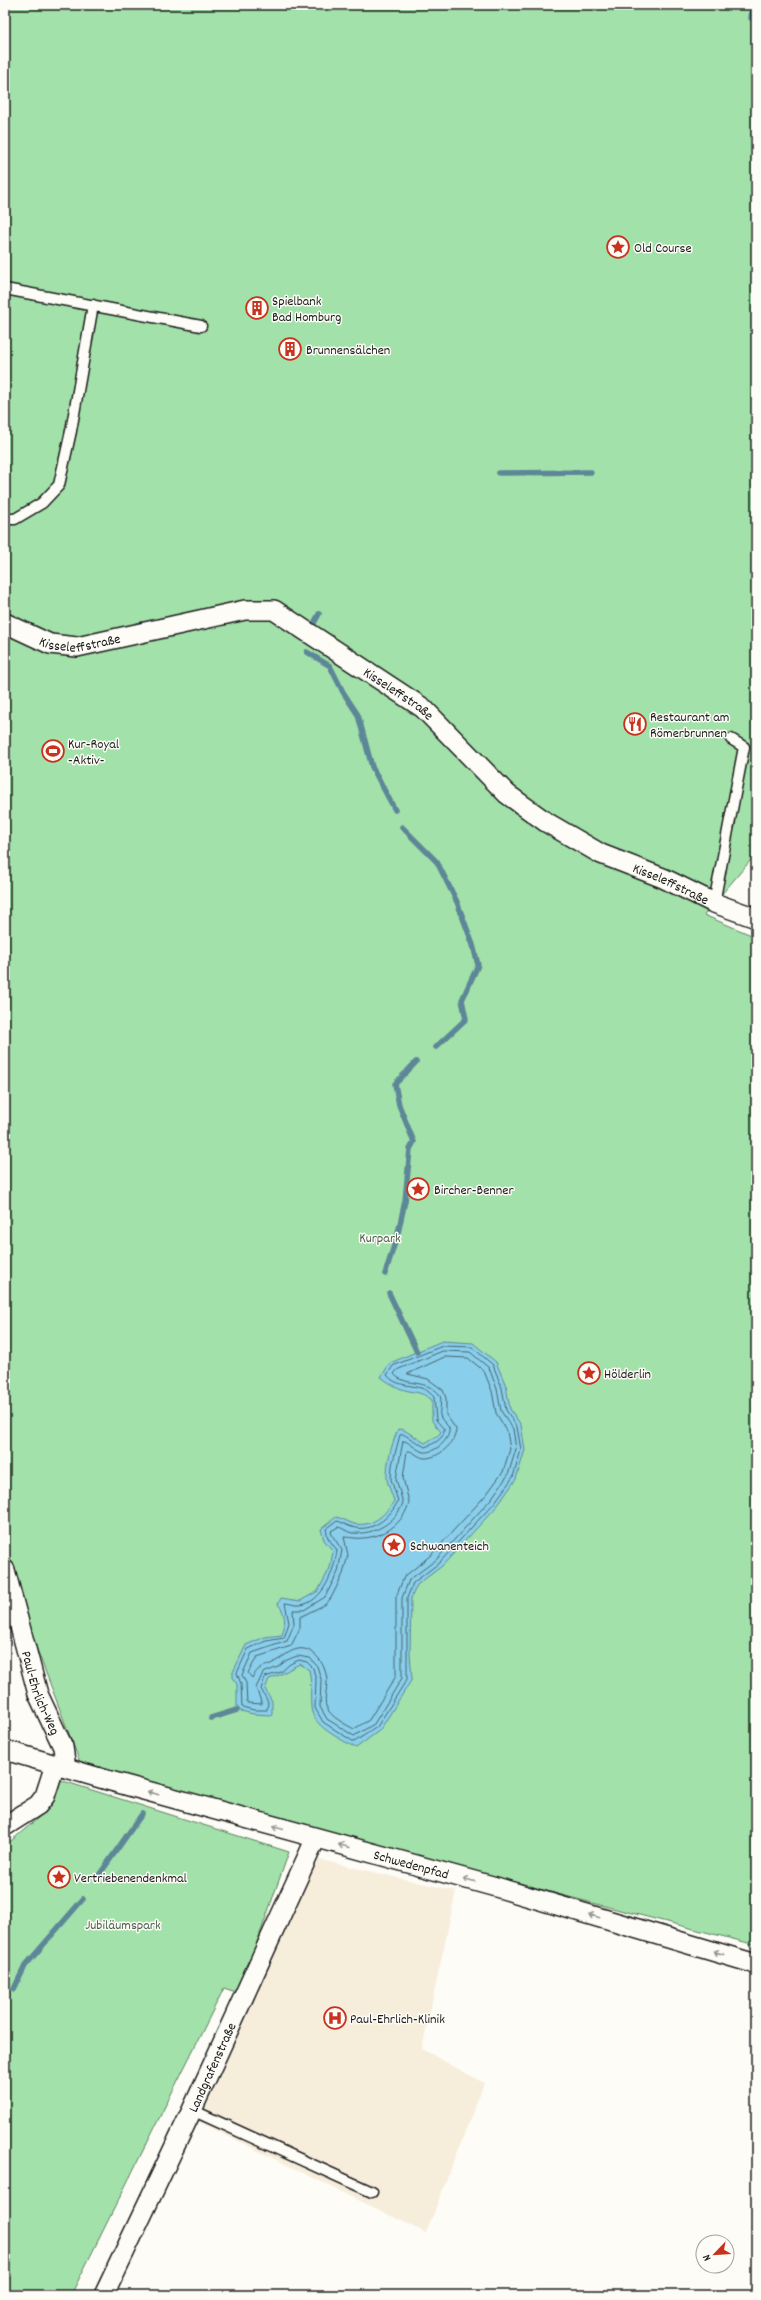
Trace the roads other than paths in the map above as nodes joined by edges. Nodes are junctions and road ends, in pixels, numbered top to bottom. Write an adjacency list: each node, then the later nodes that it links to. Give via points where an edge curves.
1 (5, 288): 2 (lane)
2 (93, 305): 3 (lane); 4 (lane, via 59,485 42,503 15,519)
3 (201, 326)
4 (5, 519)
5 (5, 623): 7 (street, Kisseleffstraße, via 50,644 77,647 245,610 274,610 423,708 507,794 546,822 602,854 663,878)
6 (731, 740): 7 (lane, via 744,748)
7 (714, 903): 8 (street, Kisseleffstraße)
8 (756, 918)
9 (5, 1570): 11 (street, Paul-Ehrlich-Weg, via 38,1694 63,1747)
10 (5, 1750): 11 (street, Schwedenpfad)
11 (61, 1766): 12 (street, via 38,1805); 13 (street, Schwedenpfad, one-way to 11)
12 (5, 1826)
13 (316, 1838): 14 (street, Schwedenpfad, one-way to 13, via 496,1887); 15 (street, Landgrafenstraße)
14 (756, 1964)
15 (192, 2110): 16 (lane); 17 (street, Landgrafenstraße)
16 (372, 2192)
17 (104, 2295)

